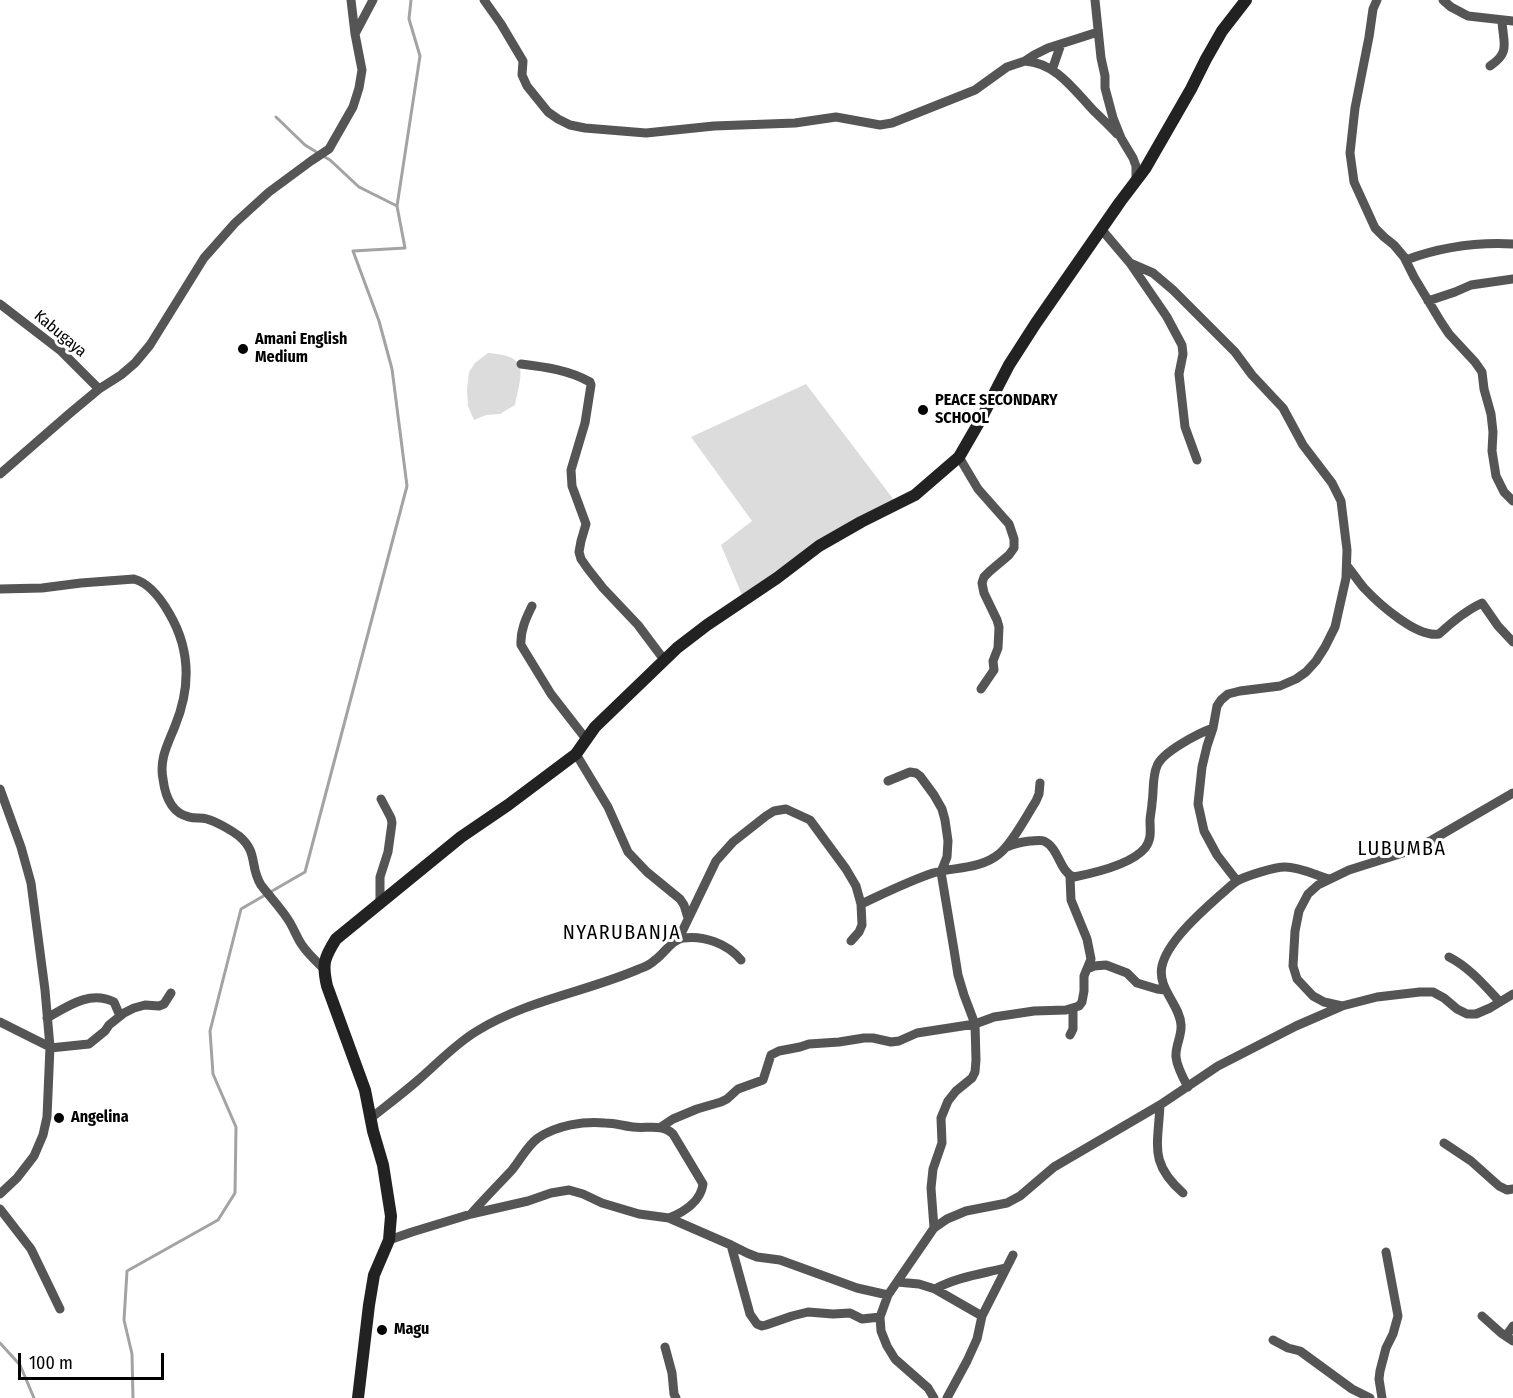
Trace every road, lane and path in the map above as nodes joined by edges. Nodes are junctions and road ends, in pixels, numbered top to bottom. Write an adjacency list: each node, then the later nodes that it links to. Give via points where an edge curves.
1 (351, 0): 11 (street)
2 (372, 0): 11 (street)
3 (484, 0): 13 (street, via 523,61 523,79 534,96 558,119 585,128 646,133 836,117 880,125 975,90 1007,67)
4 (1095, 0): 10 (street)
5 (1246, 0): 17 (street, via 1222,31)
6 (1377, 0): 20 (street, via 1372,9 1350,153 1354,182 1372,222)
7 (1443, 0): 8 (street, via 1468,16)
8 (1503, 21): 9 (street); 14 (street, via 1503,53)
9 (1513, 21)
10 (1098, 32): 12 (street); 16 (street, via 1105,88)
11 (355, 34): 26 (street, via 362,70 359,88 353,107 329,149 235,223 204,258 150,345 135,363)
12 (1061, 44): 13 (street); 15 (street)
13 (1025, 61): 15 (street)
14 (1490, 66)
15 (1053, 70): 16 (street)
16 (1121, 138): 17 (street, via 1134,158)
17 (1136, 182): 18 (street)
18 (1102, 230): 21 (street); 27 (street, via 1009,365)
19 (1513, 244): 20 (street, via 1462,245)
20 (1406, 260): 23 (street)
21 (1130, 263): 28 (street, via 1182,345 1179,374 1185,427); 31 (street, via 1153,273 1173,290 1235,352 1283,408 1341,501)
22 (1513, 279): 23 (street, via 1471,285)
23 (1428, 301): 30 (street, via 1449,334 1482,372 1491,414 1496,476)
24 (0, 304): 26 (street, Kabugaya, via 61,351)
25 (521, 364): 35 (street, via 555,368 590,382 585,423 571,470 572,486 586,524 579,552 588,569)
26 (99, 389): 29 (street)
27 (959, 458): 35 (street, via 915,495 819,546 707,625); 36 (street, via 978,489 1010,524 1014,538 1014,548 982,583 999,627 994,670)
28 (1197, 460)
29 (0, 474)
30 (1513, 501)
31 (1347, 566): 34 (street, via 1366,591 1409,626 1439,634 1482,603); 37 (street, via 1335,627 1316,661 1301,676 1280,686 1228,694 1217,706)
32 (0, 589): 57 (street, via 134,579 159,598 177,625 188,674 177,723 161,762 170,803 176,812 208,819 247,844 262,885 289,920 302,945)
33 (532, 606): 38 (street, via 520,645)
34 (1513, 642)
35 (665, 661): 38 (street)
36 (981, 689)
37 (1213, 728): 47 (street, via 1199,733 1159,761 1151,833 1145,848 1114,867); 49 (street, via 1202,767 1198,804 1204,831)
38 (586, 739): 39 (street)
39 (576, 754): 50 (street, via 461,837); 52 (street, via 612,815 628,852 680,899)
40 (888, 781): 46 (street, via 916,773 938,802 948,841)
41 (1040, 783): 45 (street, via 1036,801)
42 (0, 789): 66 (street, via 31,883)
43 (1513, 793): 48 (street, via 1432,840)
44 (381, 798): 50 (street, via 392,823 380,877)
45 (1007, 848): 46 (street, via 985,862); 47 (street, via 1017,842 1044,841)
46 (942, 872): 51 (street); 68 (street, via 958,975)
47 (1070, 877): 58 (street, via 1071,900 1090,950)
48 (1329, 879): 49 (street, via 1285,867); 63 (street, via 1308,894 1299,911 1293,966 1297,979 1313,996)
49 (1237, 881): 59 (street, via 1198,915 1172,945 1162,965)
50 (380, 903): 57 (street, via 336,939)
51 (861, 904): 52 (street, via 846,869 810,820 786,809 774,811 733,842 716,861); 54 (street, via 862,925)
52 (688, 918): 53 (street)
53 (679, 938): 56 (street, via 712,941 734,951); 73 (street, via 641,968 518,1010 476,1031)
54 (851, 941)
55 (1449, 957): 62 (street)
56 (741, 960)
57 (324, 969): 73 (street)
58 (1087, 969): 59 (street, via 1106,965 1127,973 1137,983); 64 (street, via 1082,1002)
59 (1165, 990): 71 (street, via 1179,1014 1176,1057)
60 (171, 993): 65 (street, via 164,1004 145,1005)
61 (1513, 994): 62 (street)
62 (1500, 1002): 63 (street, via 1476,1014 1467,1014 1433,992 1420,992)
63 (1342, 1006): 71 (street, via 1218,1066)
64 (1073, 1009): 68 (street, via 994,1017); 69 (street)
65 (120, 1016): 66 (street, via 114,1002 87,998); 70 (street, via 89,1044)
66 (47, 1018): 70 (street)
67 (0, 1022): 70 (street)
68 (975, 1024): 74 (street, via 917,1033 899,1041 864,1038 809,1044 773,1053 763,1080); 82 (street, via 975,1072 948,1101 941,1118 942,1143 931,1188)
69 (1070, 1035)
70 (50, 1048): 78 (street, via 43,1135 34,1156)
71 (1188, 1086): 72 (street)
72 (1160, 1105): 77 (street, via 1156,1141 1159,1162 1166,1176); 82 (street, via 1054,1167 1020,1196 1007,1203 966,1211)
73 (371, 1118): 83 (street, via 388,1191)
74 (661, 1127): 80 (street, via 591,1122 557,1128 539,1137); 81 (street, via 673,1134 704,1184 703,1191 687,1209)
75 (1444, 1143): 76 (street, via 1499,1186)
76 (1513, 1189)
77 (1183, 1193)
78 (0, 1194)
79 (0, 1209): 91 (street, via 31,1249)
80 (471, 1214): 81 (street, via 569,1190 639,1214); 83 (street)
81 (669, 1218): 84 (street)
82 (934, 1228): 88 (street)
83 (389, 1240): 99 (street, via 374,1275)
84 (731, 1245): 90 (street, via 757,1257 780,1260); 94 (street, via 750,1314 757,1324 762,1326 808,1312 850,1313 862,1319)
85 (1386, 1252): 104 (street, via 1398,1316 1380,1371)
86 (1013, 1255): 87 (street)
87 (1005, 1268): 89 (street, via 963,1277); 92 (street)
88 (897, 1282): 89 (street); 90 (street)
89 (935, 1289): 92 (street)
90 (888, 1295): 94 (street)
91 (60, 1309)
92 (982, 1316): 102 (street, via 972,1351)
93 (1482, 1316): 96 (street)
94 (880, 1317): 101 (street, via 881,1331 895,1359)
95 (1513, 1326): 96 (street)
96 (1510, 1339)
97 (1273, 1340): 103 (street, via 1300,1351)
98 (666, 1347): 100 (street)
99 (358, 1398)
100 (676, 1398)
101 (934, 1398)
102 (947, 1398)
103 (1370, 1398)
104 (1382, 1398)

